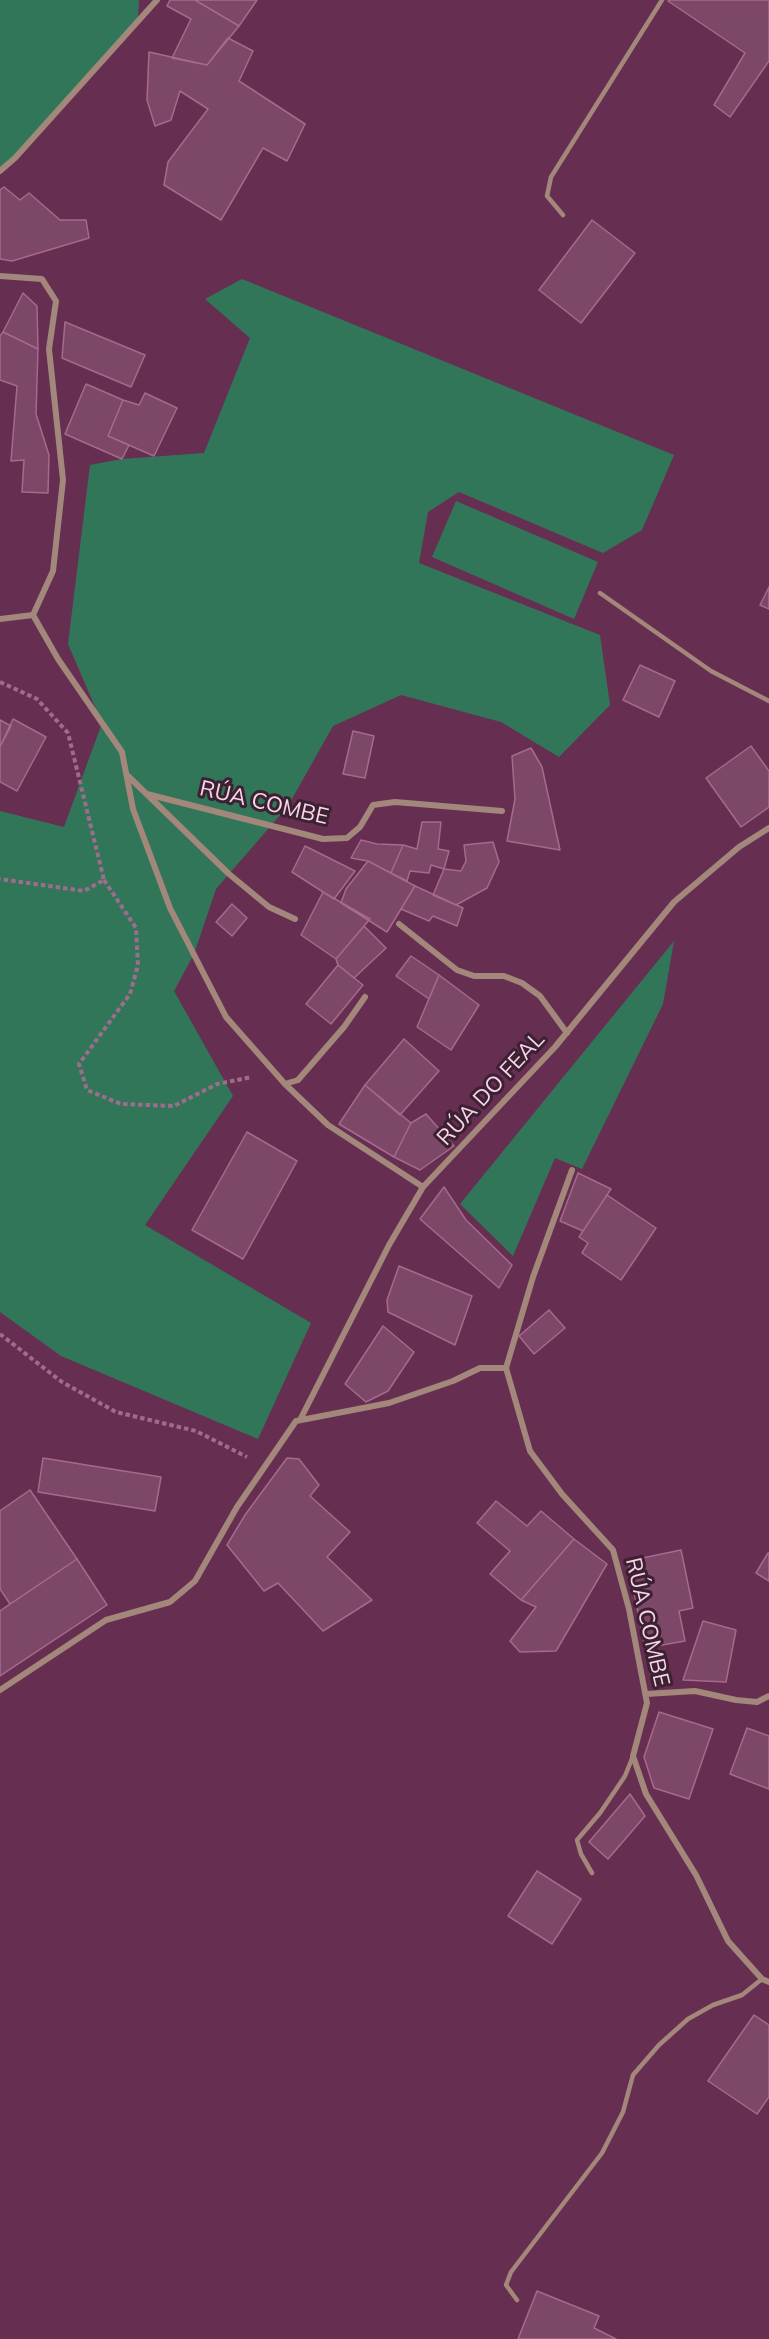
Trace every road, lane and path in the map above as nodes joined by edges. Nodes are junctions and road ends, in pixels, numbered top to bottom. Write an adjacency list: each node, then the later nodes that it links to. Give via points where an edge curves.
1 (157, 0): 3 (street)
2 (662, 0): 4 (lane, via 551,177 547,196)
3 (0, 171)
4 (563, 214)
5 (0, 276): 7 (street, via 42,279 56,301 50,349 63,480 53,571)
6 (600, 594): 10 (lane, via 711,671)
7 (33, 615): 8 (street); 11 (street, via 58,659 122,752)
8 (0, 619)
9 (0, 682): 16 (path, via 37,699 68,733)
10 (769, 701)
11 (127, 775): 12 (street, RÚA COMBE); 21 (street, via 134,809 170,908 226,1017)
12 (147, 794): 13 (street, RÚA COMBE, via 323,839 347,838 360,827 373,805 395,802); 17 (street, RÚA COMBE, via 229,874 269,906)
13 (502, 811)
14 (769, 828): 20 (street, RÚA DO FEAL, via 739,847 674,902)
15 (0, 879): 16 (path, via 84,891)
16 (104, 880): 21 (path, via 136,928 138,965 130,994 79,1064 87,1090 121,1104 174,1106 217,1084 248,1076)
17 (295, 919)
18 (399, 924): 20 (street, via 457,970 474,976 504,976 522,983 540,996)
19 (365, 997): 21 (street, via 298,1080)
20 (567, 1033): 23 (street, RÚA DO FEAL)
21 (285, 1084): 23 (street, via 328,1125)
22 (572, 1170): 25 (street, via 533,1277)
23 (423, 1188): 26 (street, RÚA DO FEAL, via 389,1245)
24 (0, 1334): 27 (path, via 62,1382 116,1412 196,1431)
25 (506, 1368): 26 (street, via 480,1368 389,1403); 29 (street, RÚA COMBE, via 530,1451 562,1494 613,1550)
26 (298, 1421): 27 (street, RÚA DO FEAL)
27 (266, 1467): 28 (street, RÚA DO FEAL, via 237,1507 195,1581 170,1602 106,1620)
28 (0, 1690)
29 (646, 1695): 30 (street, via 695,1690 757,1702); 31 (street, RÚA COMBE)
30 (769, 1696)
31 (633, 1756): 32 (lane, via 625,1776 577,1840 580,1854); 33 (street, via 646,1794 696,1875 728,1941)
32 (592, 1873)
33 (766, 1981): 34 (lane, via 688,2019 633,2076 623,2112 602,2153 511,2272 506,2285)
34 (517, 2300)

